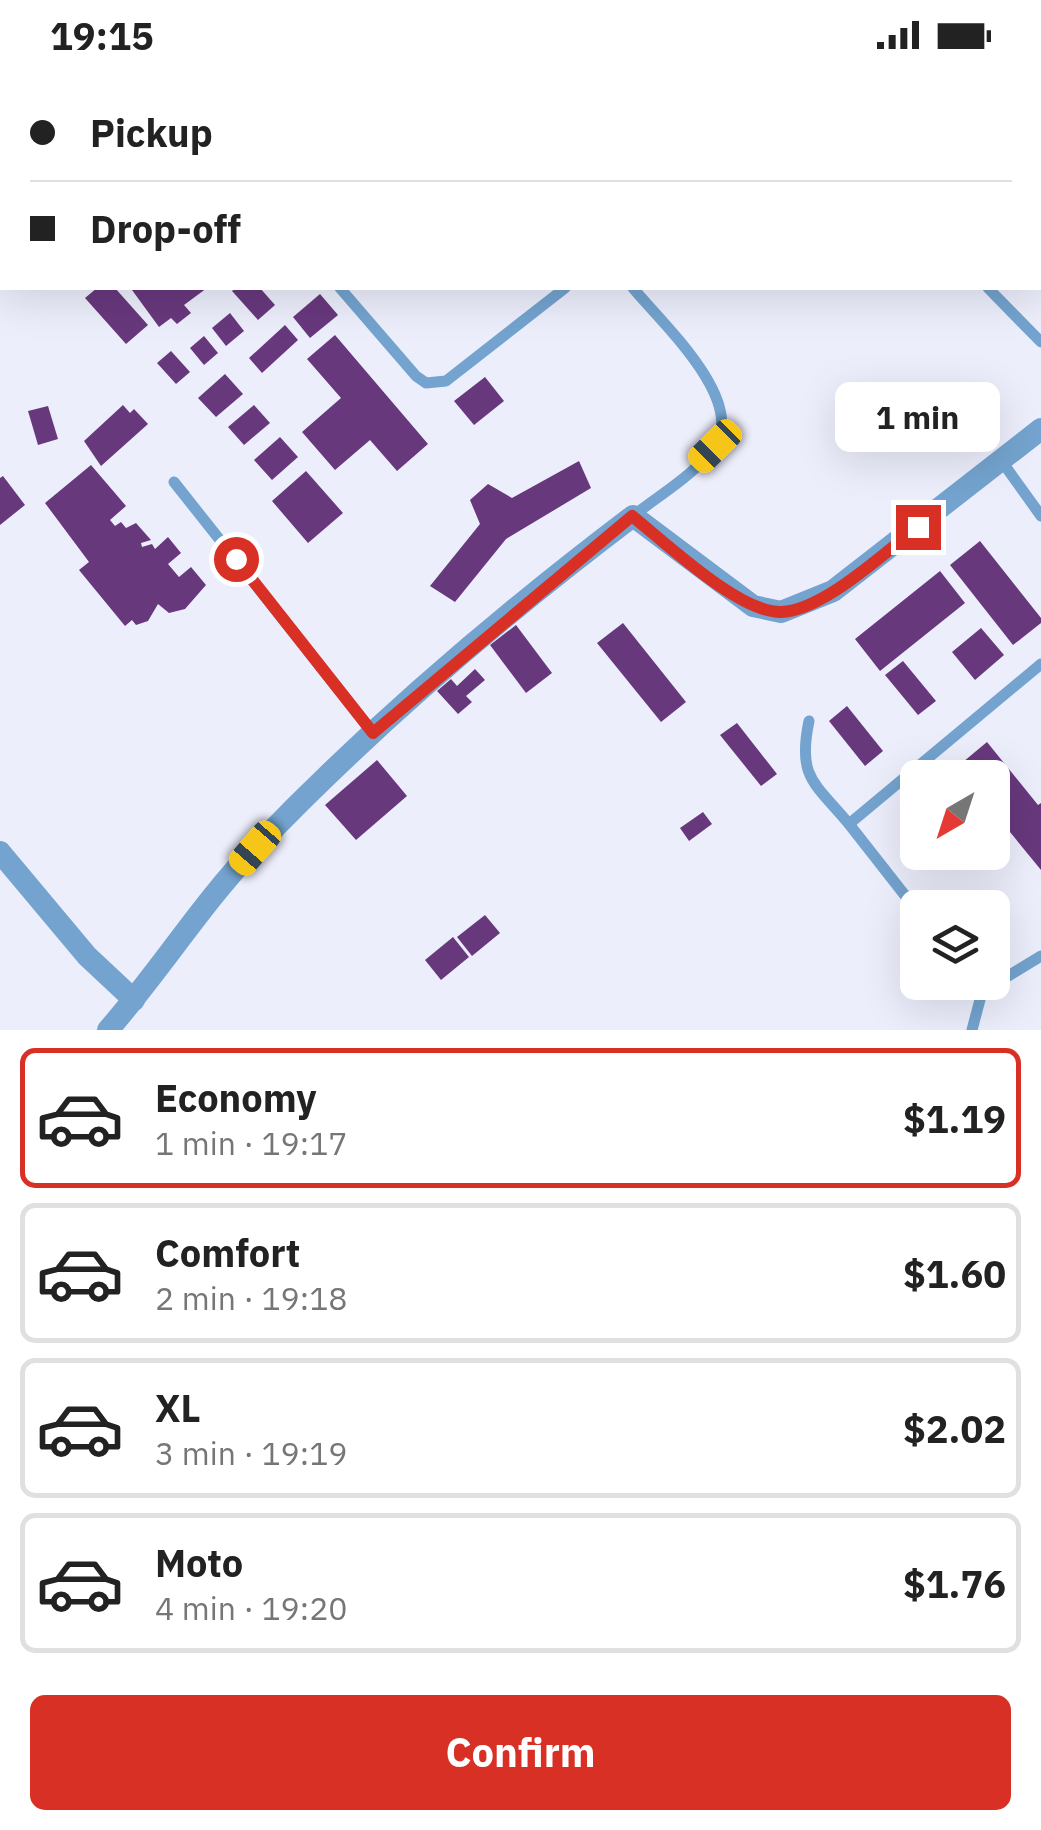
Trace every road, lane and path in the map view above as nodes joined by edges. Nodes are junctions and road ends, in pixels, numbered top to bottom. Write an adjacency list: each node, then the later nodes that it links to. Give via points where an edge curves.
1 (342, 290): 2 (lane, via 416,376 434,384)
2 (561, 290)
3 (635, 290): 9 (lane, via 715,389 722,412 715,446)
4 (990, 290): 5 (lane)
5 (1041, 342)
6 (1041, 430): 7 (street)
7 (1003, 463): 9 (street, via 833,591 781,612 753,606); 10 (lane)
8 (174, 482): 13 (lane)
9 (632, 516): 13 (street)
10 (1041, 516)
11 (1041, 664): 14 (lane)
12 (809, 721): 14 (lane, via 802,753 806,772)
13 (373, 733): 19 (street, via 255,848)
14 (849, 824): 16 (lane)
15 (0, 852): 19 (street)
16 (901, 890)
17 (1041, 956): 18 (lane)
18 (1010, 971)
19 (134, 1000): 21 (street)
20 (976, 1000): 22 (lane)
21 (108, 1030)
22 (972, 1030)

